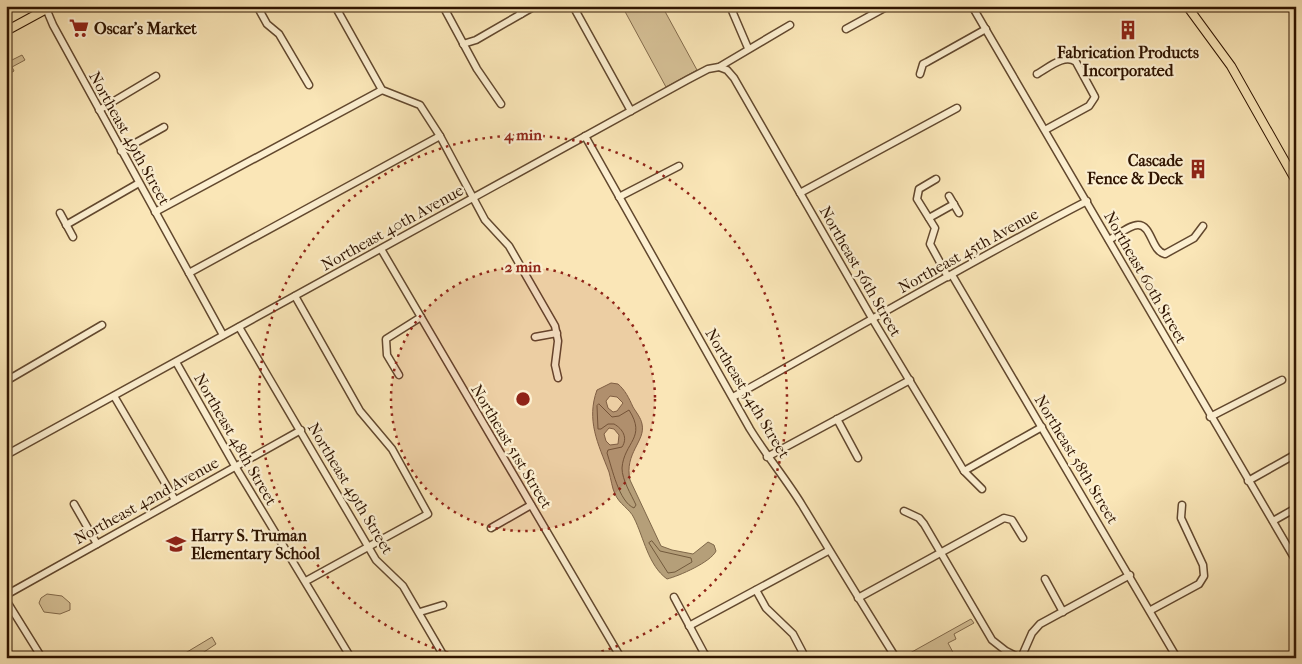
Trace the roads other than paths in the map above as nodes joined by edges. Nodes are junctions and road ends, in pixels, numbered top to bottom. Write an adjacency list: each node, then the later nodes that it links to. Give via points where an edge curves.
1 (257, 6): 24 (street, via 267,24 279,34)
2 (336, 6): 25 (street)
3 (443, 6): 18 (street)
4 (517, 6): 13 (street)
5 (535, 6): 13 (street)
6 (573, 6): 29 (street)
7 (740, 6): 12 (street)
8 (888, 6): 15 (street)
9 (972, 6): 16 (street, Northeast 60th Street)
10 (1187, 6): 37 (main road, via 1231,66)
11 (47, 7): 17 (main road); 28 (street, Northeast 49th Street)
12 (732, 8): 19 (street)
13 (521, 14): 18 (street)
14 (790, 25): 19 (street, Northeast 40th Avenue)
15 (846, 29)
16 (986, 29): 21 (street, via 927,62); 31 (street, Northeast 60th Street)
17 (6, 31)
18 (463, 44): 26 (street)
19 (748, 48): 20 (street, Northeast 40th Avenue)
20 (719, 67): 29 (street, Northeast 40th Avenue, via 708,69); 39 (street, Northeast 56th Street, via 734,78)
21 (920, 74)
22 (1037, 74): 31 (street, via 1065,58 1072,58 1093,90 1095,99 1089,106)
23 (156, 76): 28 (street)
24 (308, 85)
25 (382, 90): 32 (street, via 420,105); 45 (street)
26 (501, 104)
27 (957, 108): 39 (street)
28 (99, 110): 34 (street, Northeast 49th Street)
29 (631, 111): 33 (street, Northeast 40th Avenue)
30 (164, 128): 34 (street)
31 (1045, 130): 43 (street, Northeast 60th Street)
32 (440, 136): 42 (street); 54 (street)
33 (585, 136): 41 (street, Northeast 54th Street); 42 (street, Northeast 40th Avenue)
34 (121, 150): 38 (street, Northeast 49th Street)
35 (679, 166): 41 (street)
36 (936, 179): 48 (street, via 919,188 917,200)
37 (1296, 181)
38 (139, 183): 45 (street, Northeast 49th Street); 49 (street)
39 (800, 193): 58 (street, Northeast 56th Street)
40 (949, 196): 44 (street)
41 (619, 197): 71 (street, Northeast 54th Street)
42 (474, 198): 53 (street, Northeast 40th Avenue); 61 (street, via 485,220 509,246)
43 (1087, 201): 52 (street, Northeast 60th Street); 55 (street, Northeast 45th Avenue)
44 (954, 204): 47 (street); 48 (street)
45 (155, 212): 54 (street, Northeast 49th Street)
46 (60, 213): 49 (street)
47 (959, 213)
48 (929, 218): 55 (street, Northeast 58th Street, via 936,230 930,242 932,248)
49 (66, 225): 51 (street)
50 (1203, 226): 52 (street, via 1194,238 1164,254 1158,251 1141,226 1134,226)
51 (73, 237)
52 (1109, 240): 72 (street, Northeast 60th Street)
53 (381, 248): 56 (street, Northeast 40th Avenue); 57 (street, Northeast 51st Street)
54 (189, 273): 62 (street, Northeast 49th Street)
55 (950, 276): 58 (street, Northeast 45th Avenue); 74 (street, Northeast 58th Street)
56 (295, 296): 60 (street, Northeast 40th Avenue); 94 (street, via 360,411 392,449 428,514)
57 (421, 318): 65 (street, via 386,339 387,355); 87 (street, Northeast 51st Street)
58 (873, 320): 68 (street, Northeast 56th Street); 71 (street, Northeast 45th Avenue)
59 (102, 325): 67 (street)
60 (239, 327): 62 (street, Northeast 40th Avenue); 75 (street, Northeast 49th Street)
61 (557, 333): 63 (street); 66 (street, via 555,365)
62 (224, 335): 64 (street, Northeast 40th Avenue)
63 (535, 337)
64 (176, 362): 70 (street, Northeast 40th Avenue); 80 (street, Northeast 48th Street)
65 (399, 375)
66 (558, 378)
67 (6, 380)
68 (910, 380): 73 (street); 81 (street, Northeast 56th Street)
69 (1282, 380): 72 (street)
70 (114, 396): 77 (street, Northeast 40th Avenue); 84 (street)
71 (732, 397): 78 (street, Northeast 54th Street)
72 (1210, 417): 82 (street, Northeast 60th Street)
73 (837, 419): 78 (street); 79 (street)
74 (1042, 427): 81 (street); 98 (street, Northeast 58th Street)
75 (301, 430): 80 (street, Northeast 42nd Avenue); 94 (street, Northeast 49th Street)
76 (1296, 454): 82 (street)
77 (6, 455)
78 (768, 457): 95 (street, Northeast 54th Street, via 801,504)
79 (858, 458)
80 (235, 466): 84 (street, Northeast 42nd Avenue); 100 (street, Northeast 48th Street)
81 (964, 471): 83 (street, Northeast 56th Street)
82 (1248, 481): 90 (street, Northeast 60th Street)
83 (982, 489)
84 (175, 500): 93 (street, Northeast 42nd Avenue)
85 (74, 504): 93 (street)
86 (1182, 505): 107 (street, via 1181,518 1203,565 1204,576 1199,584)
87 (531, 506): 91 (street); 115 (street, Northeast 51st Street)
88 (1296, 508): 90 (street)
89 (904, 511): 96 (street, via 919,518)
90 (1273, 521): 97 (street, Northeast 60th Street)
91 (491, 528)
92 (1023, 538): 96 (street, via 1008,517)
93 (97, 544): 102 (street, Northeast 42nd Avenue)
94 (368, 548): 100 (street); 108 (street, Northeast 49th Street, via 403,586)
95 (828, 551): 101 (street); 104 (street, Northeast 54th Street)
96 (940, 552): 104 (street); 118 (street, via 992,640)
97 (1296, 561)
98 (1130, 575): 107 (street, Northeast 58th Street); 109 (street)
99 (1045, 579): 109 (street)
100 (306, 581): 113 (street, Northeast 48th Street)
101 (756, 590): 110 (street); 111 (street, via 766,608 793,634)
102 (6, 595)
103 (674, 598): 110 (street)
104 (858, 598): 117 (street, Northeast 54th Street)
105 (6, 600): 112 (street)
106 (443, 605): 108 (street)
107 (1151, 610): 119 (street, Northeast 58th Street)
108 (420, 612): 114 (street, Northeast 49th Street)
109 (1064, 612): 118 (street, via 1036,627)
110 (689, 626): 116 (street, via 704,653)
111 (803, 653)
112 (42, 658)
113 (351, 658)
114 (445, 658)
115 (621, 658)
116 (713, 658)
117 (896, 658)
118 (1020, 658)
119 (1177, 658)

